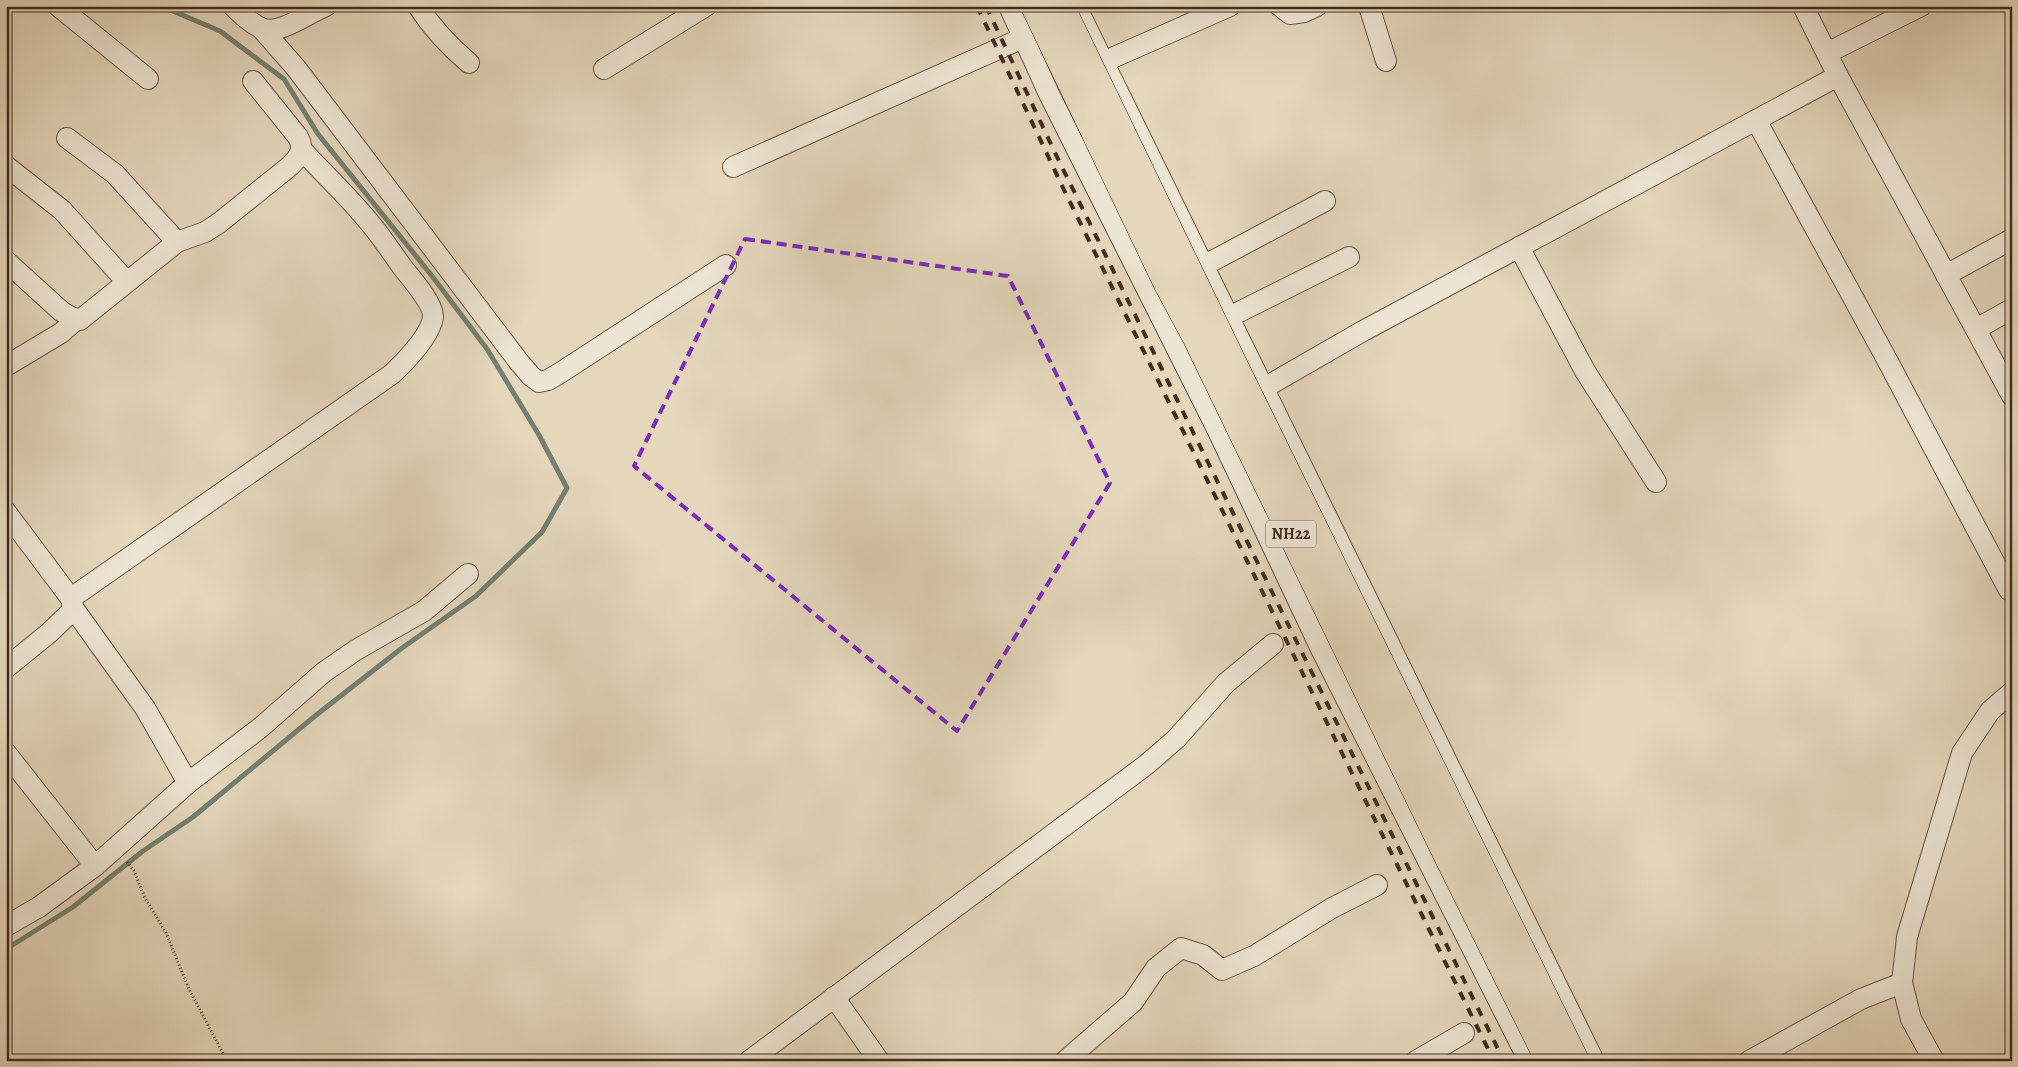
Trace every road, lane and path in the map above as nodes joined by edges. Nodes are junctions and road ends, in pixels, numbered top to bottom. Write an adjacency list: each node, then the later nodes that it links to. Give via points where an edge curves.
1 (58, 6): 24 (street)
2 (233, 6): 16 (street)
3 (326, 6): 16 (street, via 277,29)
4 (418, 6): 21 (street, via 437,33)
5 (706, 6): 22 (street)
6 (1008, 6): 17 (street)
7 (1035, 6): 74 (highway, NH22, bridge)
8 (1060, 6): 66 (highway, NH22, bridge, via 1232,362)
9 (1076, 6): 20 (street)
10 (1230, 6): 20 (street)
11 (1317, 6): 15 (street)
12 (1369, 6): 19 (street)
13 (1803, 6): 18 (street)
14 (1921, 6): 18 (street)
15 (1285, 16)
16 (261, 28): 37 (street, via 372,166 519,362 539,382 560,373)
17 (1023, 38): 30 (street); 45 (street)
18 (1827, 53): 23 (street)
19 (1386, 61)
20 (1103, 62): 38 (street)
21 (469, 63)
22 (604, 69)
23 (1838, 76): 26 (street); 39 (street)
24 (148, 79)
25 (253, 81): 28 (street, via 298,137)
26 (1756, 120): 34 (street); 52 (street)
27 (67, 138): 33 (street, via 115,174)
28 (302, 150): 33 (street, via 290,166 219,223); 53 (street, via 369,222 413,281 432,311 430,326 413,352 392,374 83,588)
29 (6, 166): 40 (street, via 62,210)
30 (733, 167)
31 (1325, 201): 38 (street)
32 (2012, 239): 39 (street)
33 (177, 242): 40 (street)
34 (1518, 247): 47 (street); 49 (street, via 1585,371)
35 (1348, 257): 42 (street)
36 (6, 262): 43 (street)
37 (726, 266)
38 (1203, 266): 42 (street)
39 (1946, 275): 44 (street)
40 (126, 281): 43 (street, via 85,318)
41 (2012, 309): 44 (street)
42 (1229, 317): 45 (street); 47 (street)
43 (76, 320): 46 (street, via 61,333)
44 (1976, 329): 48 (street)
45 (1175, 345): 73 (street, via 1324,655)
46 (6, 366)
47 (1264, 388): 66 (street)
48 (2012, 396)
49 (1656, 482)
50 (6, 512): 53 (street)
51 (468, 574): 58 (street, via 424,611 324,672 260,728)
52 (2009, 590)
53 (73, 604): 55 (street, via 49,633); 58 (street, via 150,716)
54 (1272, 644): 64 (street, via 1226,682 1176,739 1146,765)
55 (6, 668)
56 (2012, 692): 63 (street, via 1990,711 1962,753 1907,937)
57 (6, 753): 59 (street)
58 (188, 783): 59 (street)
59 (96, 866): 62 (street)
60 (134, 871): 68 (path, via 144,896 166,933 189,990)
61 (1377, 885): 71 (street, via 1332,908 1254,956 1222,970 1203,955 1181,948 1156,968 1133,1002)
62 (6, 926)
63 (1902, 983): 67 (street, via 1860,999); 76 (street, via 1911,1019)
64 (834, 997): 69 (street); 70 (street)
65 (1464, 1032): 72 (street)
66 (1586, 1057): 75 (street)
67 (1756, 1059)
68 (227, 1061)
69 (749, 1061)
70 (879, 1061)
71 (1065, 1061)
72 (1416, 1061)
73 (1529, 1061)
74 (1550, 1061)
75 (1566, 1061)
76 (1934, 1061)

